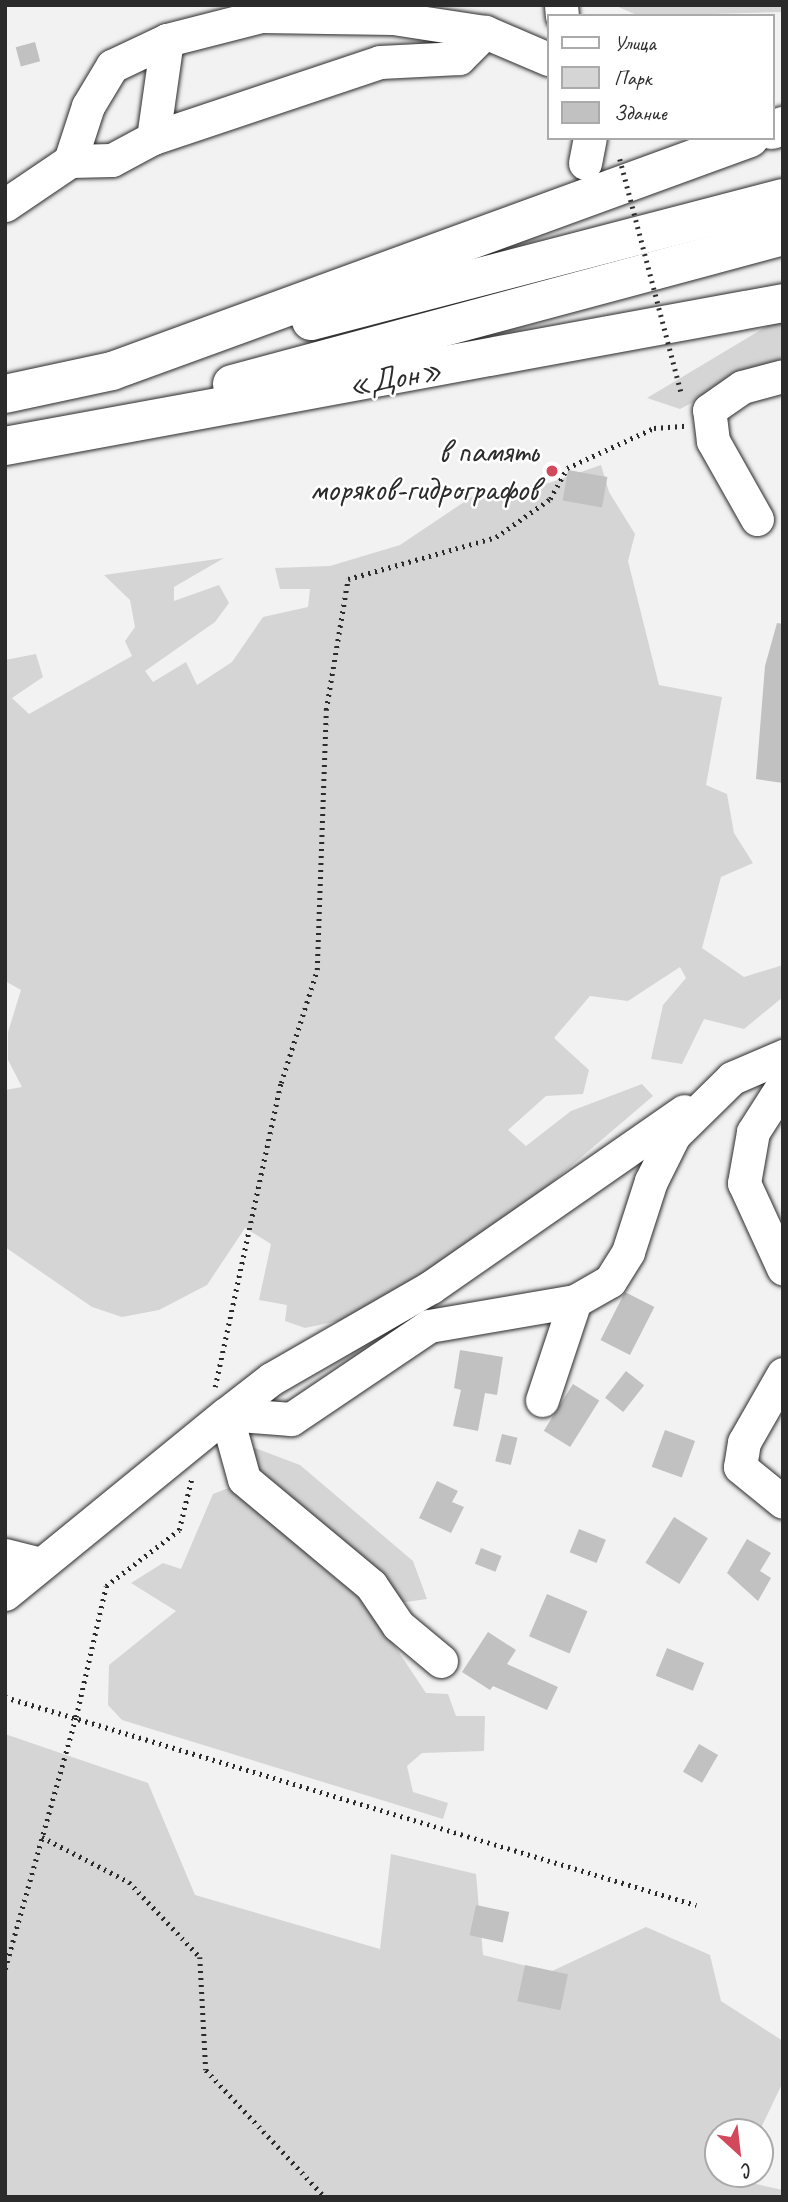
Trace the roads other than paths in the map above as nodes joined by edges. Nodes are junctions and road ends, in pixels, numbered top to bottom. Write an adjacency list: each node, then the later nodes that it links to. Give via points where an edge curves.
1 (259, 10): 2 (street); 4 (street)
2 (393, 18): 3 (street); 6 (street)
3 (485, 32): 5 (street); 6 (street, via 459,58)
4 (167, 40): 7 (street); 9 (street, via 112,66 88,106)
5 (546, 58)
6 (380, 62): 7 (street)
7 (153, 138): 9 (street, via 112,160)
8 (745, 140): 14 (highway)
9 (70, 161): 11 (street)
10 (783, 198): 14 (highway)
11 (5, 205)
12 (783, 236): 17 (highway)
13 (783, 303): 17 (highway, «Дон»)
14 (113, 371): 16 (highway)
15 (783, 376): 18 (street, via 721,397 709,410 708,424)
16 (5, 394)
17 (16, 443)
18 (757, 519)
19 (783, 1056): 20 (street)
20 (732, 1078): 23 (street, via 674,1135 651,1181 628,1252 610,1281); 26 (street, via 431,1287 271,1378)
21 (783, 1085): 22 (street, via 753,1132 744,1183)
22 (783, 1268)
23 (575, 1301): 25 (street); 26 (street, via 429,1326 291,1419)
24 (783, 1374): 27 (street, via 744,1442 740,1467)
25 (542, 1400)
26 (226, 1414): 29 (street, via 202,1438); 31 (street, via 244,1479 371,1585 398,1625)
27 (783, 1502)
28 (5, 1555): 29 (street)
29 (41, 1564): 30 (street)
30 (5, 1594)
31 (441, 1661)

